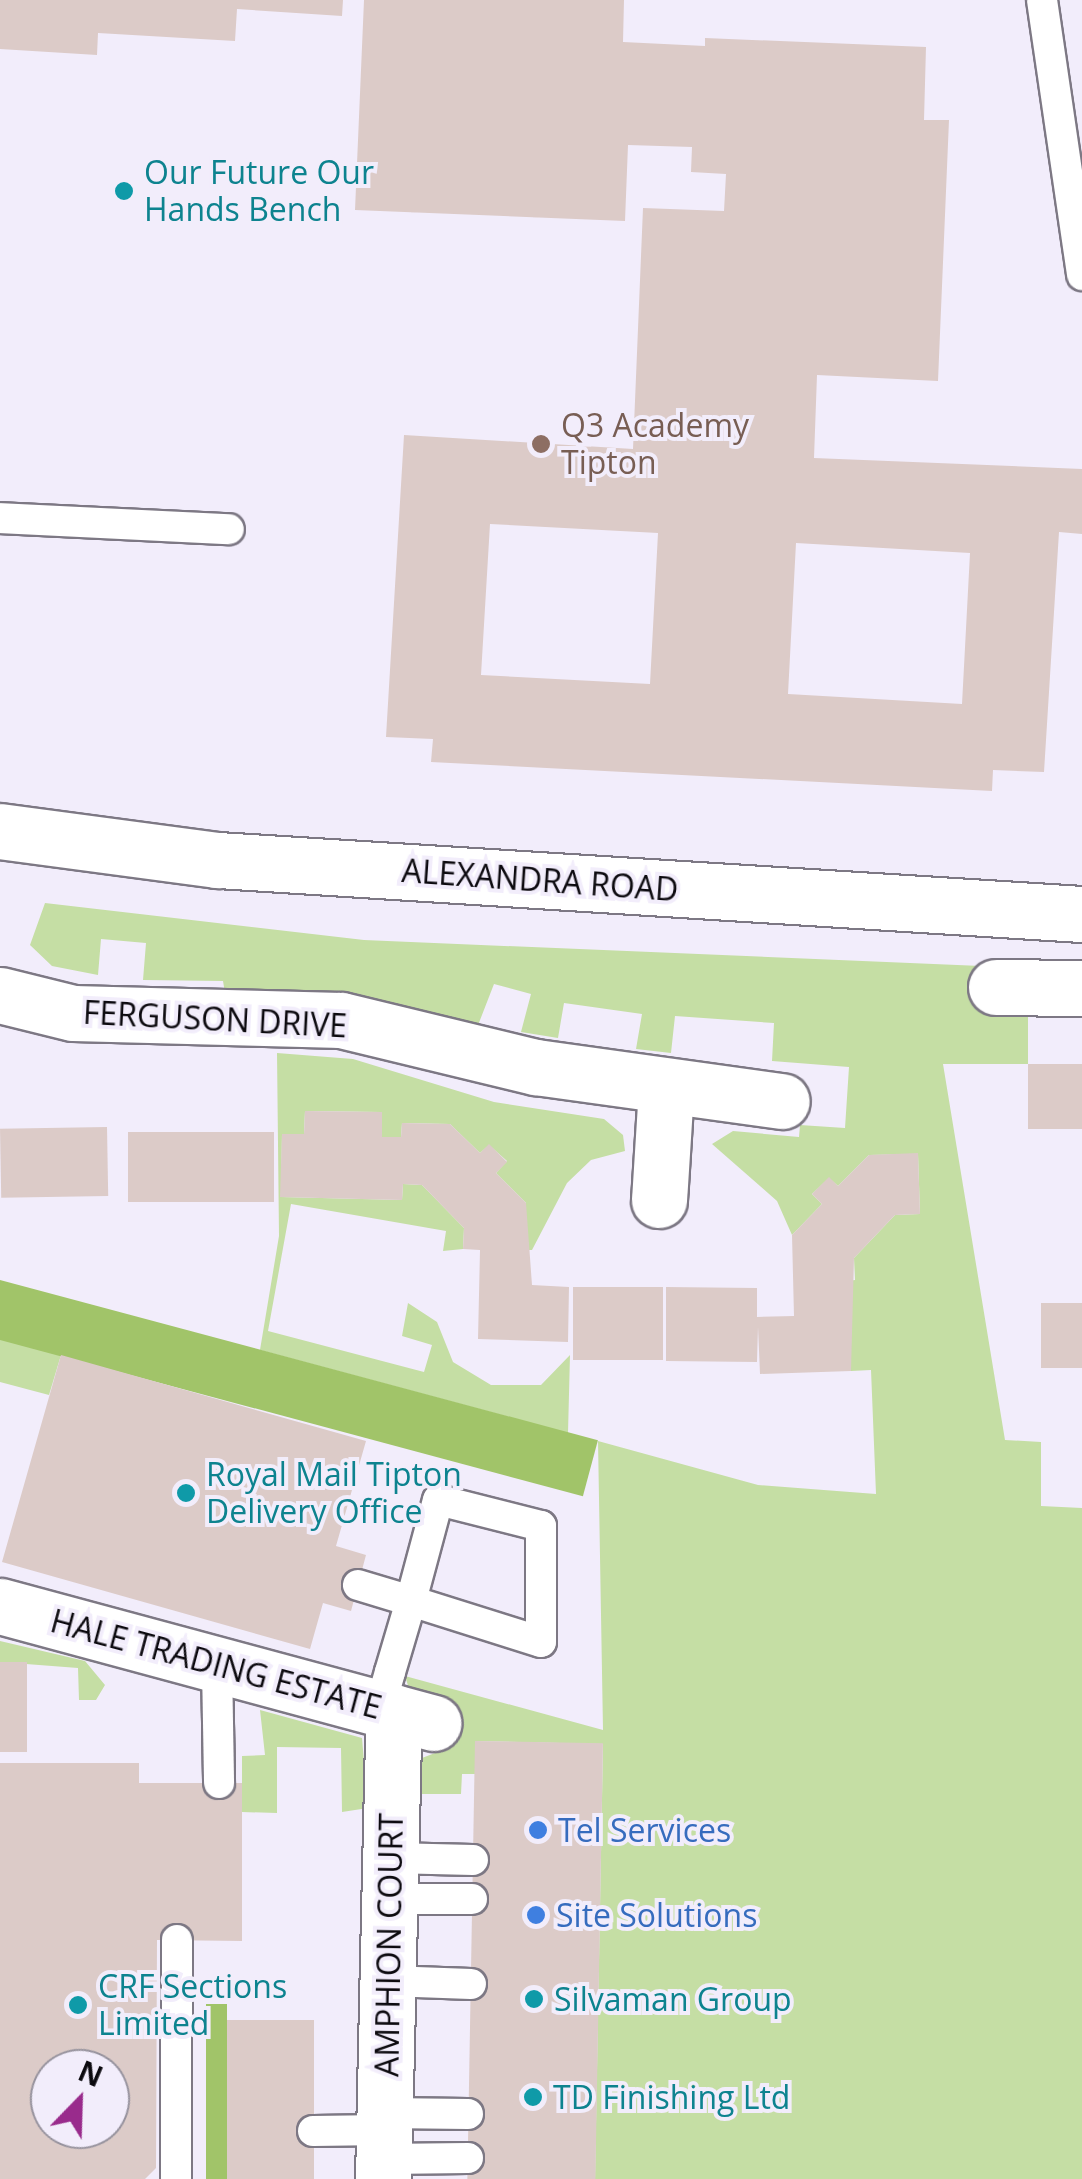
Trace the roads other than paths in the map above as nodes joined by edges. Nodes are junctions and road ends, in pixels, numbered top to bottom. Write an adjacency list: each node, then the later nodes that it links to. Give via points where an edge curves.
1 (1042, 0): 2 (lane)
2 (1082, 275)
3 (0, 518): 4 (lane)
4 (229, 529)
5 (0, 831): 6 (street, ALEXANDRA ROAD, via 218,860)
6 (1082, 914)
7 (996, 987): 8 (street)
8 (1082, 988)
9 (0, 995): 10 (street, FERGUSON DRIVE, via 73,1013 340,1020)
10 (666, 1090): 11 (street, FERGUSON DRIVE); 12 (street)
11 (782, 1101)
12 (659, 1200)
13 (358, 1585): 14 (lane)
14 (410, 1601): 14 (lane, via 438,1500 541,1526 541,1642); 17 (lane)
15 (0, 1606): 16 (street, HALE TRADING ESTATE)
16 (218, 1665): 17 (street, HALE TRADING ESTATE); 18 (lane)
17 (402, 1714): 20 (street, AMPHION COURT)
18 (219, 1783)
19 (473, 1860): 20 (lane)
20 (390, 1878): 21 (lane); 23 (street, AMPHION COURT)
21 (472, 1899)
22 (177, 1940): 29 (lane)
23 (388, 1981): 24 (lane); 27 (street, AMPHION COURT)
24 (471, 1984)
25 (468, 2114): 27 (lane)
26 (313, 2131): 27 (lane)
27 (382, 2156): 28 (lane)
28 (468, 2158)
29 (176, 2179)

